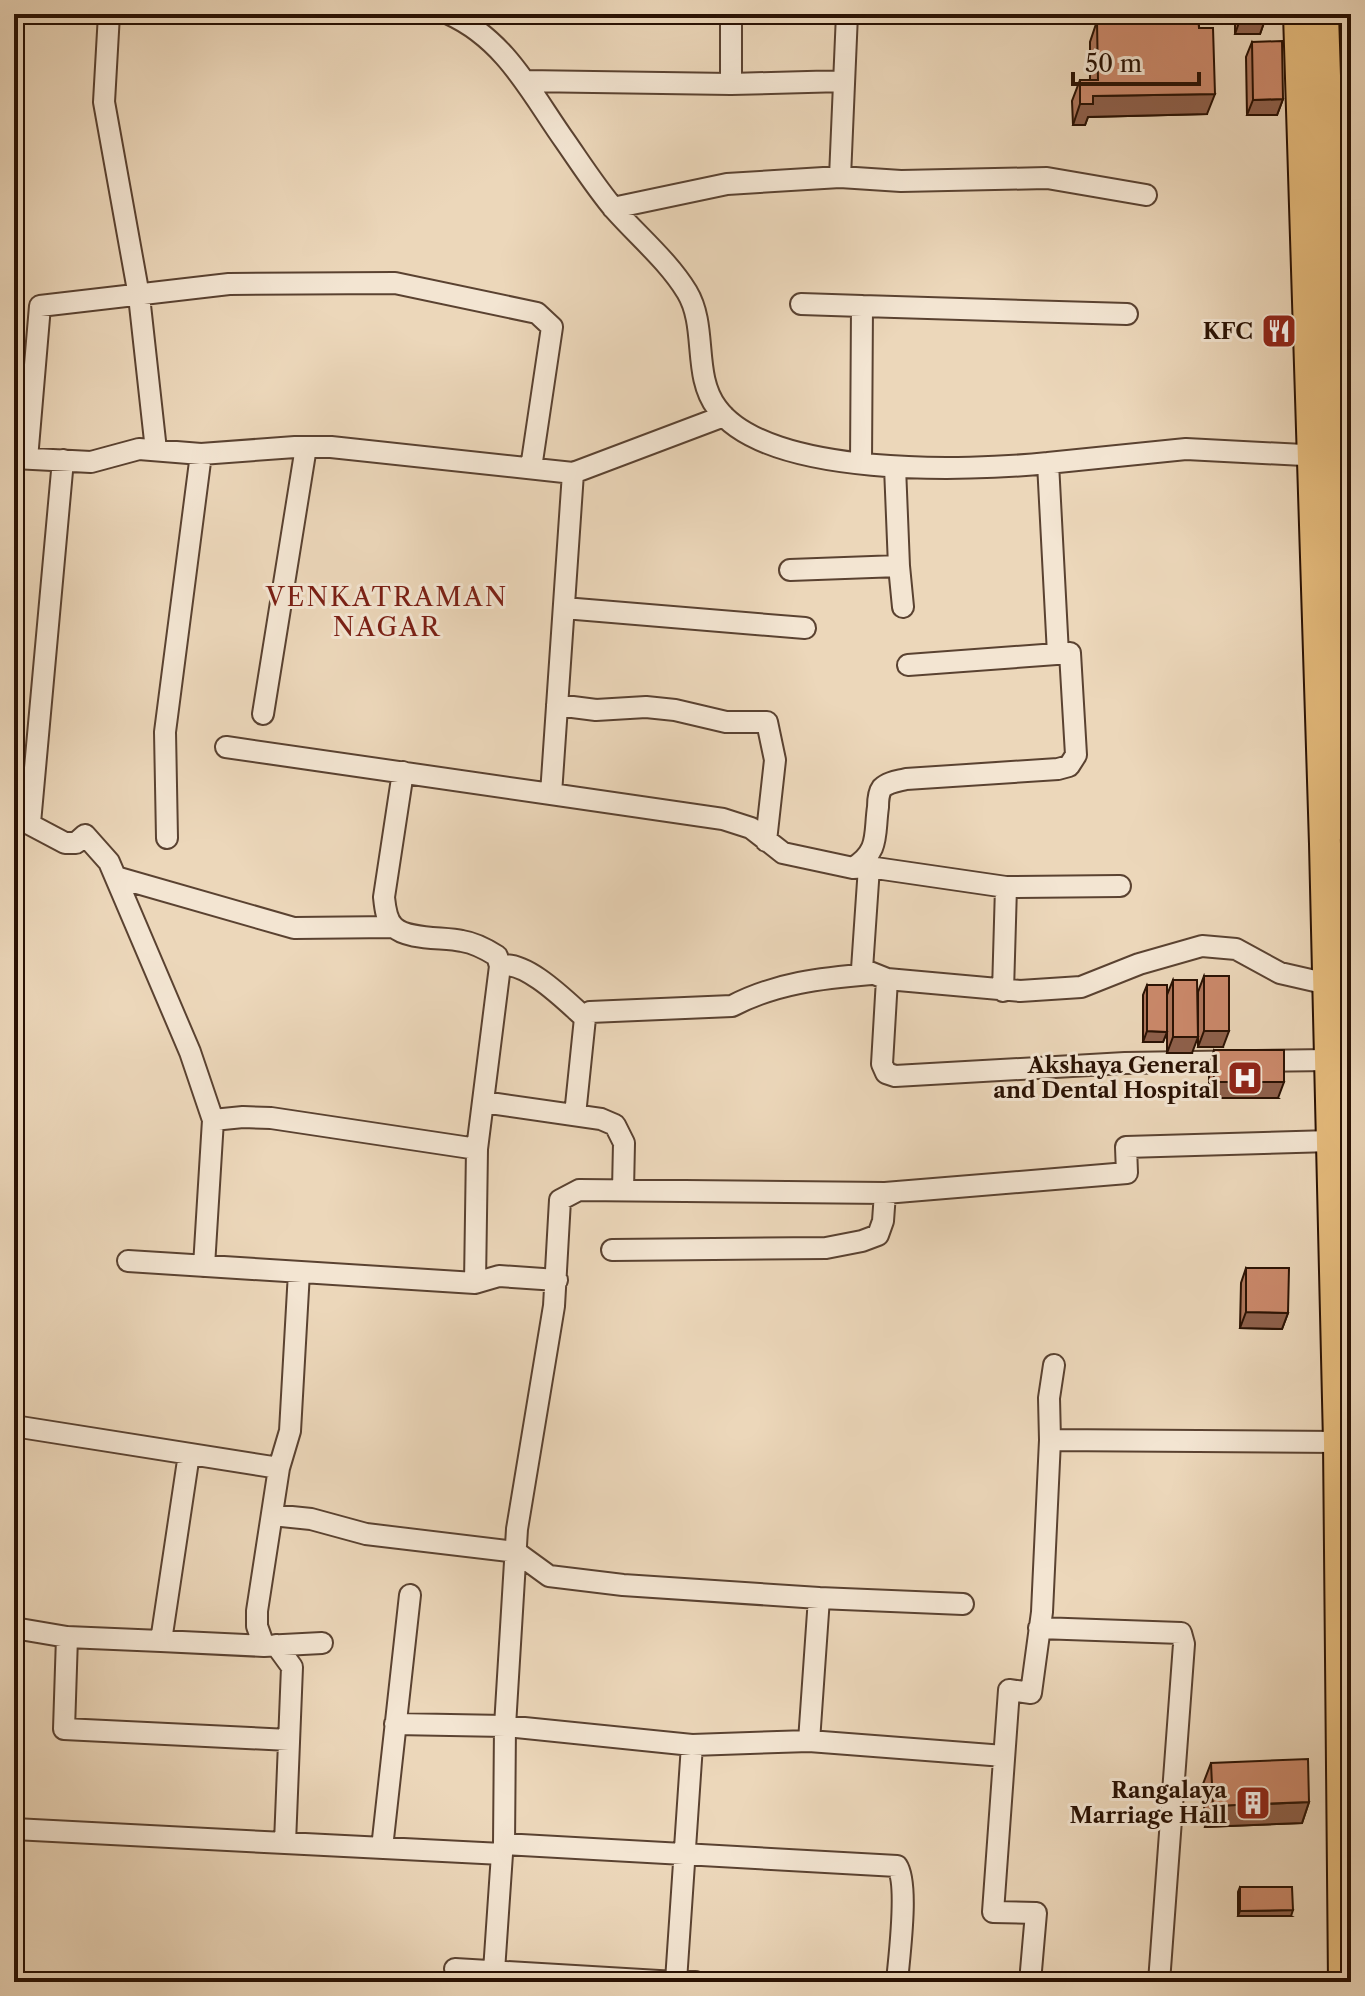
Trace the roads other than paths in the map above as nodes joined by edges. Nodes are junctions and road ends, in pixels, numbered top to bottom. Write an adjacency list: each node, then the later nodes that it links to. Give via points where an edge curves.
1 (109, 14): 13 (street, via 104,102)
2 (449, 14): 7 (street, via 500,48)
3 (731, 14): 9 (street)
4 (847, 14): 8 (street)
5 (1299, 14): 22 (highway)
6 (1323, 14): 17 (highway)
7 (525, 81): 9 (street); 12 (street)
8 (844, 81): 9 (street); 10 (street)
9 (731, 84)
10 (840, 177): 11 (street, via 1047,178); 12 (street, via 727,184)
11 (1146, 195)
12 (613, 208): 18 (street, via 688,294 705,383)
13 (139, 296): 20 (street); 23 (street, via 40,306); 28 (street, via 229,284 395,283 537,313 552,327)
14 (801, 304): 15 (street)
15 (862, 306): 16 (street); 25 (street)
16 (1127, 314)
17 (1343, 386): 22 (highway)
18 (724, 416): 25 (street, via 776,447); 29 (street)
19 (306, 447): 21 (street); 28 (street); 38 (street)
20 (156, 450): 21 (street); 24 (street, via 139,449 91,462)
21 (201, 454): 45 (street, via 165,732)
22 (1323, 456): 26 (street, via 1186,449); 46 (highway, via 1346,789)
23 (21, 458): 24 (street)
24 (63, 460): 42 (street)
25 (861, 463): 27 (street)
26 (1048, 463): 27 (street, via 960,470); 35 (street)
27 (895, 467): 30 (street)
28 (531, 468): 29 (street)
29 (573, 473): 33 (street)
30 (899, 566): 31 (street); 32 (street)
31 (790, 570)
32 (903, 607)
33 (564, 608): 34 (street); 37 (street)
34 (805, 628)
35 (1058, 654): 36 (street); 48 (street, via 1070,653 1076,755 1069,766 892,782 878,798 873,850)
36 (908, 665)
37 (557, 705): 43 (street); 47 (street, via 596,710 646,707 726,722 767,722 775,760)
38 (263, 714)
39 (226, 747): 40 (street)
40 (403, 772): 43 (street); 52 (street, via 384,897)
41 (14, 781): 42 (street)
42 (33, 790): 44 (street)
43 (551, 794): 47 (street, via 723,819 751,828)
44 (22, 819): 49 (street, via 65,843 76,843 85,835)
45 (167, 838)
46 (1342, 839): 55 (highway)
47 (766, 841): 48 (street, via 783,853)
48 (861, 868): 51 (street); 54 (street, via 862,969)
49 (116, 877): 52 (street, via 294,928); 61 (street)
50 (1120, 886): 51 (street)
51 (1006, 887): 56 (street)
52 (394, 927): 53 (street, via 406,934 484,948 497,956)
53 (500, 966): 57 (street, via 519,968); 59 (street)
54 (879, 976): 56 (street); 57 (street, via 785,984 732,1006 590,1012); 58 (street, via 882,1064 895,1076 1125,1063)
55 (1328, 984): 56 (street, via 1280,973 1236,949 1202,946 1081,987); 58 (highway)
56 (1003, 991)
57 (585, 1018): 60 (street)
58 (1329, 1060): 62 (highway)
59 (483, 1102): 60 (street); 63 (street)
60 (575, 1115): 64 (street, via 615,1125 624,1143)
61 (213, 1120): 63 (street, via 271,1118); 68 (street)
62 (1331, 1141): 65 (street, via 1126,1147 1127,1173); 75 (highway)
63 (477, 1149): 71 (street)
64 (623, 1190): 65 (street); 70 (street, via 579,1190 560,1200)
65 (885, 1193): 66 (street, via 878,1235 847,1244)
66 (612, 1250)
67 (128, 1261): 68 (street)
68 (204, 1266): 69 (street)
69 (299, 1272): 71 (street); 77 (street, via 290,1431)
70 (557, 1280): 71 (street, via 499,1276); 79 (street)
71 (475, 1283)
72 (1054, 1365): 74 (street)
73 (14, 1426): 76 (street)
74 (1050, 1440): 75 (street); 84 (street)
75 (1339, 1442): 106 (highway)
76 (189, 1454): 77 (street); 86 (street)
77 (279, 1468): 78 (street)
78 (272, 1515): 79 (street, via 366,1534); 88 (street, via 257,1611 257,1626)
79 (516, 1552): 81 (street, via 549,1576); 90 (street)
80 (410, 1595): 89 (street)
81 (819, 1598): 82 (street); 92 (street)
82 (963, 1604)
83 (14, 1628): 85 (street)
84 (1039, 1628): 94 (street, via 1031,1693 1009,1690); 105 (street, via 1181,1633)
85 (67, 1637): 86 (street); 91 (street, via 64,1729)
86 (161, 1641): 88 (street)
87 (322, 1643): 88 (street)
88 (270, 1645): 91 (street, via 292,1667)
89 (395, 1724): 90 (street); 97 (street)
90 (505, 1726): 93 (street); 98 (street)
91 (289, 1740): 96 (street)
92 (809, 1741): 93 (street); 94 (street)
93 (692, 1745): 99 (street)
94 (1004, 1756): 104 (street, via 993,1912 1036,1913)
95 (14, 1829): 96 (street)
96 (285, 1843): 97 (street)
97 (382, 1848): 98 (street)
98 (503, 1849): 99 (street); 101 (street)
99 (684, 1854): 102 (street); 103 (street, via 897,1866 903,1894)
100 (455, 1969): 101 (street)
101 (494, 1971): 102 (street)
102 (682, 1982)
103 (897, 1982)
104 (1030, 1982)
105 (1159, 1982)
106 (1344, 1982)

